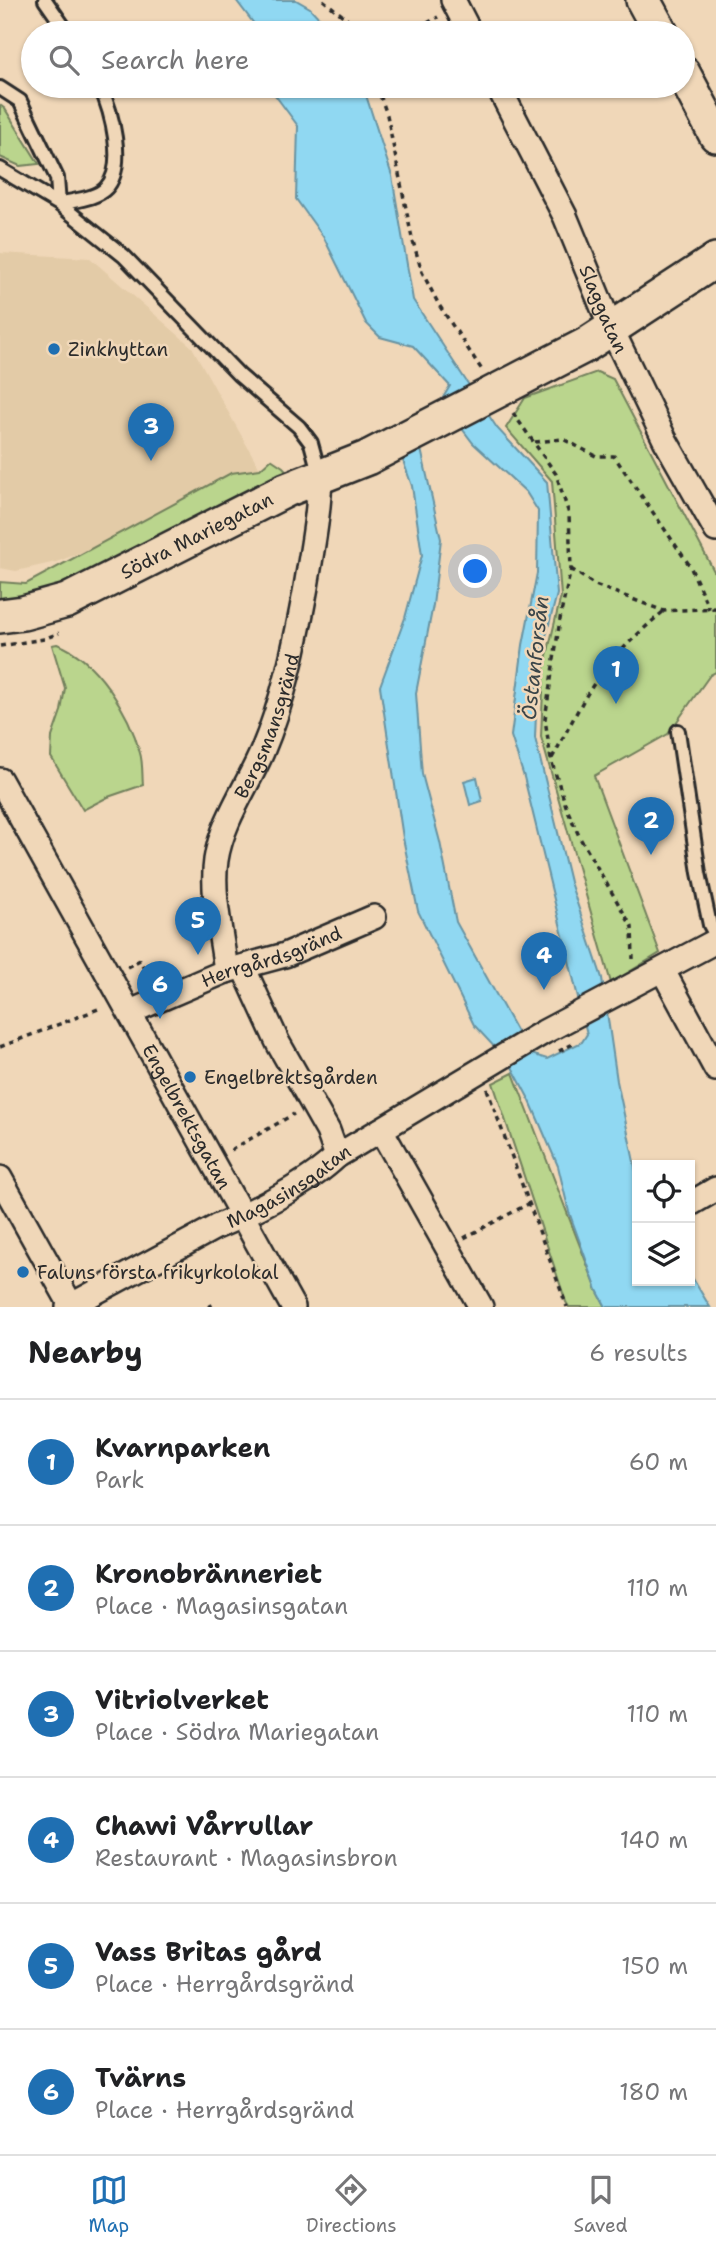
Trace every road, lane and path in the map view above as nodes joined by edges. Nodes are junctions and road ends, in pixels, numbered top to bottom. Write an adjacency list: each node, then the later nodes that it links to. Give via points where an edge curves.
1 (45, 0): 5 (lane)
2 (323, 0): 6 (path)
3 (643, 0): 9 (street)
4 (459, 2): 7 (path); 8 (street)
5 (60, 21)
6 (348, 21)
7 (429, 21)
8 (466, 21)
9 (654, 21)
10 (0, 88): 17 (lane, via 20,102 57,178)
11 (695, 96): 15 (street)
12 (105, 98): 17 (lane, via 117,150 114,173 97,194)
13 (381, 98): 20 (path, via 422,272)
14 (504, 98): 19 (street, Slaggatan, via 565,216)
15 (716, 135)
16 (0, 169): 17 (lane)
17 (59, 204): 22 (lane, via 124,256 239,375 299,427 311,443)
18 (716, 260): 19 (street)
19 (611, 328): 20 (street); 23 (street, Slaggatan, via 665,440)
20 (489, 395): 21 (path); 22 (street, Södra Mariegatan, via 367,458)
21 (535, 442): 24 (path, via 563,492 569,514); 26 (path, via 563,439 596,456 614,456 690,566)
22 (320, 476): 28 (street, Södra Mariegatan, via 67,601); 35 (street, Bergsmansgränd, via 320,511 279,700 217,855 215,881)
23 (716, 530)
24 (571, 569): 27 (path, via 594,584); 30 (path, via 545,719)
25 (716, 608): 26 (path)
26 (709, 609): 27 (path)
27 (664, 611): 30 (path, via 598,678)
28 (0, 617)
29 (678, 731): 33 (lane, via 699,873)
30 (551, 760): 37 (path, via 580,838 632,927)
31 (0, 780): 38 (street, Engelbrektsgatan)
32 (374, 917): 35 (street, Herrgårdsgränd, via 285,955)
33 (716, 936)
34 (716, 941): 36 (street)
35 (234, 969): 38 (street, Herrgårdsgränd); 46 (street, Bergsmansgränd)
36 (663, 971): 37 (street); 42 (street)
37 (632, 986): 43 (street, Magasinsgatan)
38 (126, 1005): 40 (path); 47 (street, Engelbrektsgatan)
39 (577, 1041): 41 (path)
40 (0, 1047)
41 (559, 1051)
42 (716, 1069)
43 (479, 1073): 45 (street, Magasinsgatan); 51 (path)
44 (295, 1113): 47 (path)
45 (381, 1130): 46 (street, Magasinsgatan); 53 (street)
46 (337, 1156): 52 (street, Magasinsgatan)
47 (211, 1161): 52 (street, Engelbrektsgatan)
48 (0, 1178): 54 (street)
49 (716, 1189): 50 (street)
50 (695, 1201)
51 (530, 1203): 53 (path); 59 (path)
52 (241, 1217): 54 (street, Magasinsgatan); 57 (street, Engelbrektsgatan)
53 (447, 1247): 58 (street)
54 (70, 1306)
55 (208, 1307): 56 (path)
56 (215, 1307)
57 (293, 1307)
58 (481, 1307)
59 (567, 1307)

